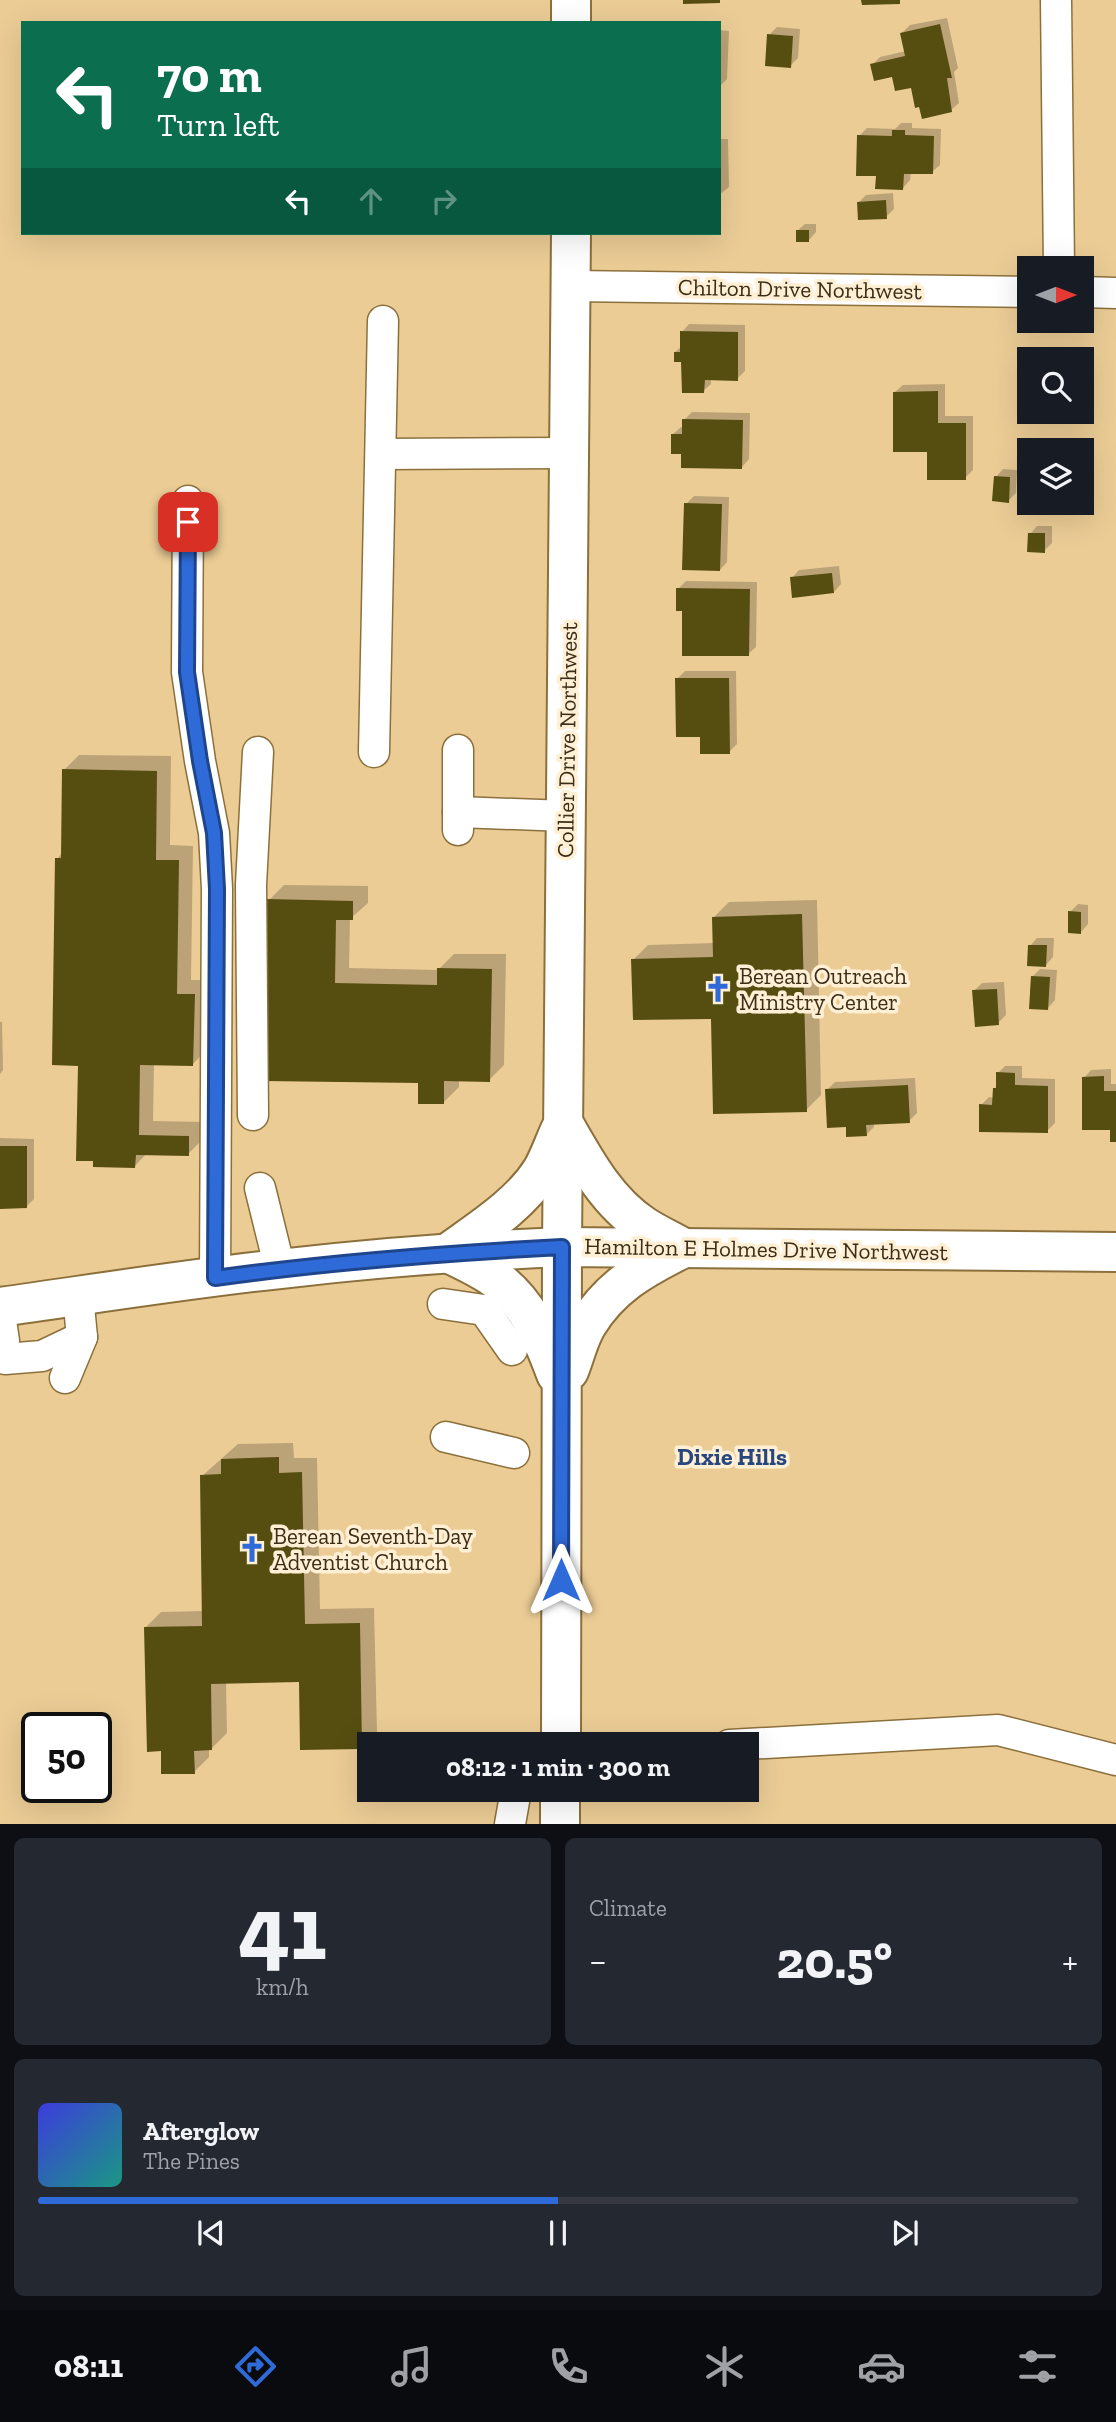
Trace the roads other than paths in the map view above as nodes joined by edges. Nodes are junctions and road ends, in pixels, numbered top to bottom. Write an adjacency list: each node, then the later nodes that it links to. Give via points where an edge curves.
1 (571, 0): 3 (main road)
2 (1056, 0): 5 (street)
3 (571, 21)
4 (571, 235): 6 (main road, Collier Drive Northwest)
5 (1059, 256)
6 (571, 286): 7 (street, Chilton Drive Northwest); 11 (main road, Collier Drive Northwest)
7 (1017, 292)
8 (1094, 292): 9 (street)
9 (1116, 293)
10 (383, 321): 12 (street)
11 (570, 453): 12 (street); 17 (main road, Collier Drive Northwest)
12 (381, 454): 16 (street)
13 (188, 500): 26 (street, via 187,672 214,833 217,889)
14 (458, 750): 17 (street, via 458,821)
15 (258, 752): 18 (street, via 251,885)
16 (374, 752)
17 (566, 816): 19 (main road, Collier Drive Northwest)
18 (253, 1115)
19 (563, 1122): 21 (main road, Collier Drive Northwest); 22 (main road, via 590,1170 620,1206 643,1226); 23 (main road, via 542,1170 520,1197)
20 (260, 1188): 25 (street)
21 (562, 1247): 22 (main road, Hamilton E Holmes Drive Northwest); 23 (main road, Hamilton E Holmes Drive Northwest); 33 (main road, Collier Drive Northwest)
22 (684, 1248): 24 (main road, Hamilton E Holmes Drive Northwest); 33 (main road, via 638,1271 609,1295 586,1325)
23 (448, 1252): 25 (main road, Hamilton E Holmes Drive Northwest); 33 (main road, via 492,1276 516,1297 540,1331)
24 (1116, 1252)
25 (280, 1269): 26 (main road, Hamilton E Holmes Drive Northwest)
26 (215, 1278): 27 (main road, Hamilton E Holmes Drive Northwest)
27 (78, 1296): 29 (main road, Hamilton E Holmes Drive Northwest); 30 (street)
28 (443, 1304): 31 (street, via 484,1310)
29 (2, 1330): 30 (street, via 42,1356)
30 (82, 1337): 32 (street)
31 (512, 1350)
32 (65, 1378)
33 (562, 1389): 36 (main road, Collier Drive Northwest)
34 (446, 1437): 35 (street)
35 (514, 1453)
36 (561, 1732)
37 (759, 1743): 38 (street, via 998,1730)
38 (1116, 1760)
39 (514, 1802): 41 (street)
40 (561, 1802): 42 (main road)
41 (510, 1824)
42 (560, 1824)

